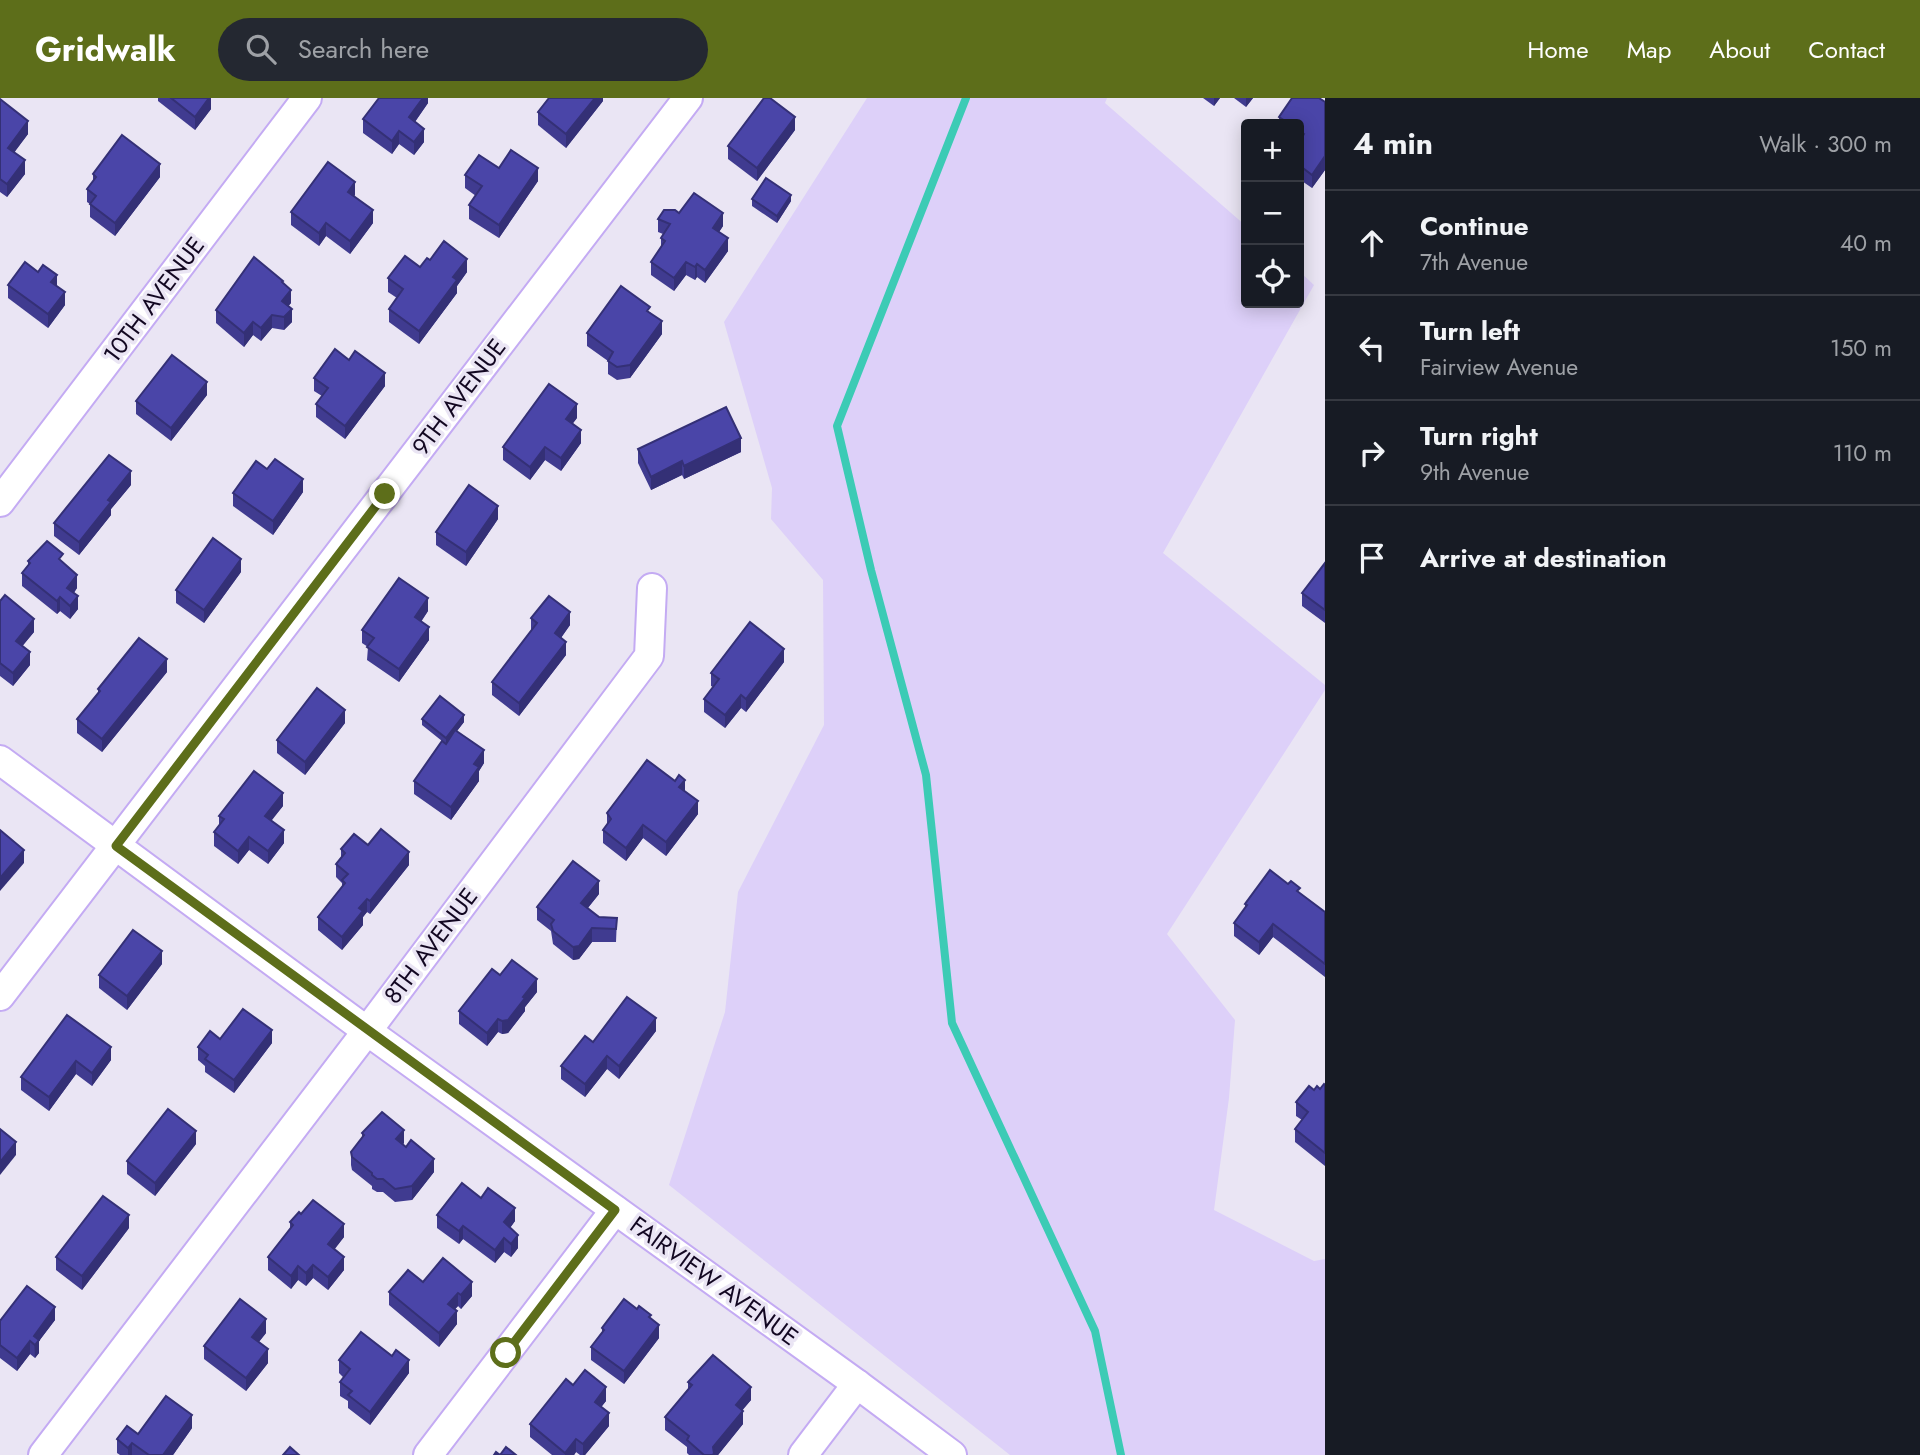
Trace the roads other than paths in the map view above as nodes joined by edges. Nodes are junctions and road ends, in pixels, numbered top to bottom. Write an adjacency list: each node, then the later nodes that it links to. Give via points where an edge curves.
1 (307, 98): 3 (street, 10TH AVENUE)
2 (688, 98): 6 (street, 9TH AVENUE)
3 (0, 502)
4 (652, 588): 8 (street, 8TH AVENUE, via 649,656)
5 (0, 760): 6 (street, FAIRVIEW AVENUE)
6 (116, 846): 7 (street, 9TH AVENUE); 8 (street, FAIRVIEW AVENUE)
7 (0, 996)
8 (367, 1031): 9 (street, FAIRVIEW AVENUE); 11 (street, 8TH AVENUE)
9 (615, 1210): 10 (street, FAIRVIEW AVENUE); 12 (street)
10 (857, 1384): 13 (street); 14 (street, FAIRVIEW AVENUE)
11 (43, 1455)
12 (428, 1455)
13 (803, 1455)
14 (952, 1455)

